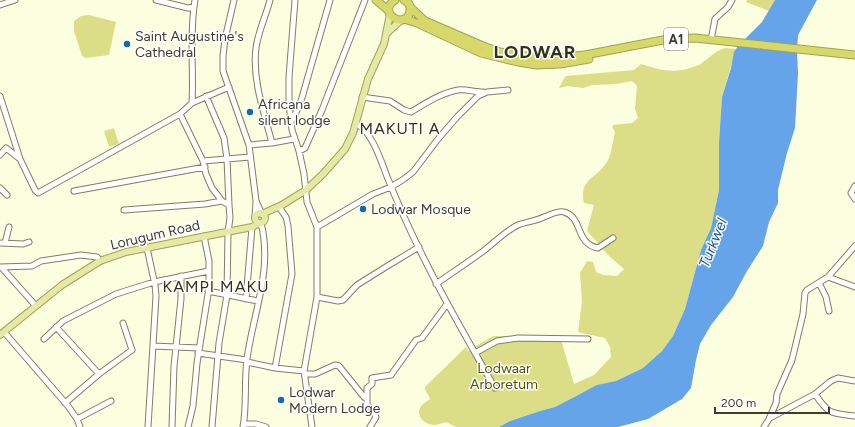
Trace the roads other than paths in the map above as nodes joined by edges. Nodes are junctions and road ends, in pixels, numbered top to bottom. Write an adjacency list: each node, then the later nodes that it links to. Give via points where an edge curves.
1 (15, 0): 13 (street)
2 (156, 0): 14 (street, via 188,8)
3 (195, 0): 14 (street)
4 (234, 0): 21 (street, via 223,56 223,71)
5 (270, 0): 32 (street, via 256,47 255,68)
6 (295, 0): 29 (street, via 288,93)
7 (330, 0): 29 (street, via 301,101)
8 (365, 0): 34 (street, via 322,110 305,148)
9 (376, 0): 15 (highway, A1)
10 (395, 0): 15 (highway, via 390,4)
11 (732, 0): 18 (street, via 715,20)
12 (408, 3): 16 (highway, A1, via 409,14); 19 (highway, A1, via 426,21 500,52 539,58)
13 (0, 5)
14 (194, 7): 27 (street)
15 (389, 12): 16 (highway, A1, via 394,19); 17 (main road)
16 (403, 20): 17 (main road); 19 (highway, A1, via 417,23 481,53 538,65 592,58)
17 (387, 33): 26 (main road)
18 (712, 40): 19 (highway, A1, via 668,39); 20 (highway, A1)
19 (614, 50)
20 (855, 55)
21 (229, 87): 25 (street); 33 (street)
22 (508, 90): 23 (street)
23 (487, 92): 26 (street, via 458,90 434,98 411,112 390,102); 42 (street, via 468,105 413,172)
24 (0, 96): 37 (street)
25 (206, 96): 27 (street); 38 (street, via 224,138)
26 (362, 97): 30 (main road)
27 (192, 103): 28 (street)
28 (180, 114): 37 (street, via 38,193); 39 (street)
29 (291, 121): 31 (street)
30 (356, 124): 42 (street, via 364,129 371,139); 44 (main road, via 342,153)
31 (294, 139): 32 (street); 34 (street)
32 (272, 143): 33 (street)
33 (249, 145): 36 (street)
34 (300, 151): 44 (street)
35 (0, 155): 37 (street, via 6,148)
36 (250, 156): 38 (street); 49 (street)
37 (20, 158)
38 (227, 159): 39 (street); 50 (street)
39 (203, 160): 40 (street)
40 (205, 167): 45 (street); 48 (street, via 209,183)
41 (855, 186): 47 (street, via 850,193)
42 (391, 187): 57 (street, via 373,194); 65 (street)
43 (0, 188): 46 (street)
44 (306, 190): 51 (main road); 57 (street, via 307,202)
45 (74, 191)
46 (7, 195)
47 (855, 199)
48 (222, 201): 50 (street); 52 (street)
49 (256, 201): 53 (street); 54 (street)
50 (229, 205): 59 (street)
51 (280, 206): 53 (main road); 54 (main road); 95 (street, via 288,226 292,274)
52 (124, 210)
53 (262, 214): 54 (main road, via 258,214)
54 (259, 221): 56 (main road, Lorugum Road); 58 (main road); 80 (street, via 265,237 265,259)
55 (9, 227): 63 (street)
56 (252, 227): 58 (main road, Lorugum Road); 79 (street)
57 (317, 227): 78 (street)
58 (243, 229): 59 (main road, Lorugum Road)
59 (228, 232): 60 (main road, Lorugum Road); 77 (street)
60 (204, 236): 66 (main road, Lorugum Road); 69 (street)
61 (613, 238): 74 (street, via 598,248 592,247 583,239 570,215 559,212 517,225)
62 (29, 242): 63 (street)
63 (2, 243)
64 (855, 246): 71 (street)
65 (419, 247): 74 (street); 78 (street, via 357,285 343,300)
66 (147, 248): 67 (main road, Lorugum Road); 72 (street)
67 (100, 261): 68 (street, via 97,257 81,255 41,261 32,266); 82 (main road, Lorugum Road, via 71,278)
68 (1, 267): 82 (street)
69 (209, 271): 70 (street); 76 (street)
70 (181, 276): 72 (street); 90 (street)
71 (828, 277): 73 (street); 75 (street)
72 (154, 282): 85 (street, via 116,294); 89 (street)
73 (819, 283): 83 (street); 106 (street, via 805,293 795,352)
74 (436, 284): 81 (street)
75 (855, 287)
76 (208, 291): 77 (street); 91 (street)
77 (227, 295): 79 (street); 93 (street)
78 (317, 298): 96 (street)
79 (246, 299): 80 (street)
80 (258, 301): 94 (street)
81 (447, 304): 92 (street); 115 (street, via 422,338 416,340 391,375 372,378 372,384 367,388 366,405 372,409 376,417)
82 (35, 305): 86 (main road, Lorugum Road)
83 (830, 311)
84 (123, 323): 97 (street, via 132,350)
85 (56, 327): 87 (street); 97 (street)
86 (2, 333): 103 (street)
87 (44, 339)
88 (588, 339): 92 (street, via 518,338 497,341)
89 (154, 346): 90 (street); 109 (street)
90 (176, 346): 91 (street); 110 (street)
91 (199, 350): 93 (street); 111 (street)
92 (475, 353): 99 (street)
93 (218, 356): 94 (street); 112 (street)
94 (247, 361): 95 (street); 107 (street)
95 (275, 368): 96 (street)
96 (305, 373): 101 (street, via 315,374 335,365 339,366); 114 (street)
97 (99, 374): 103 (street)
98 (855, 380): 100 (street, via 838,378)
99 (495, 388)
100 (815, 394): 104 (street, via 829,412); 106 (street)
101 (364, 397)
102 (110, 401): 105 (street)
103 (65, 403): 105 (street)
104 (855, 416)
105 (77, 419): 108 (street)
106 (769, 419): 116 (street)
107 (243, 425): 113 (street, via 256,424)
108 (80, 427)
109 (148, 427)
110 (172, 427)
111 (188, 427)
112 (212, 427)
113 (266, 427)
114 (312, 427)
115 (370, 427)
116 (764, 427)

